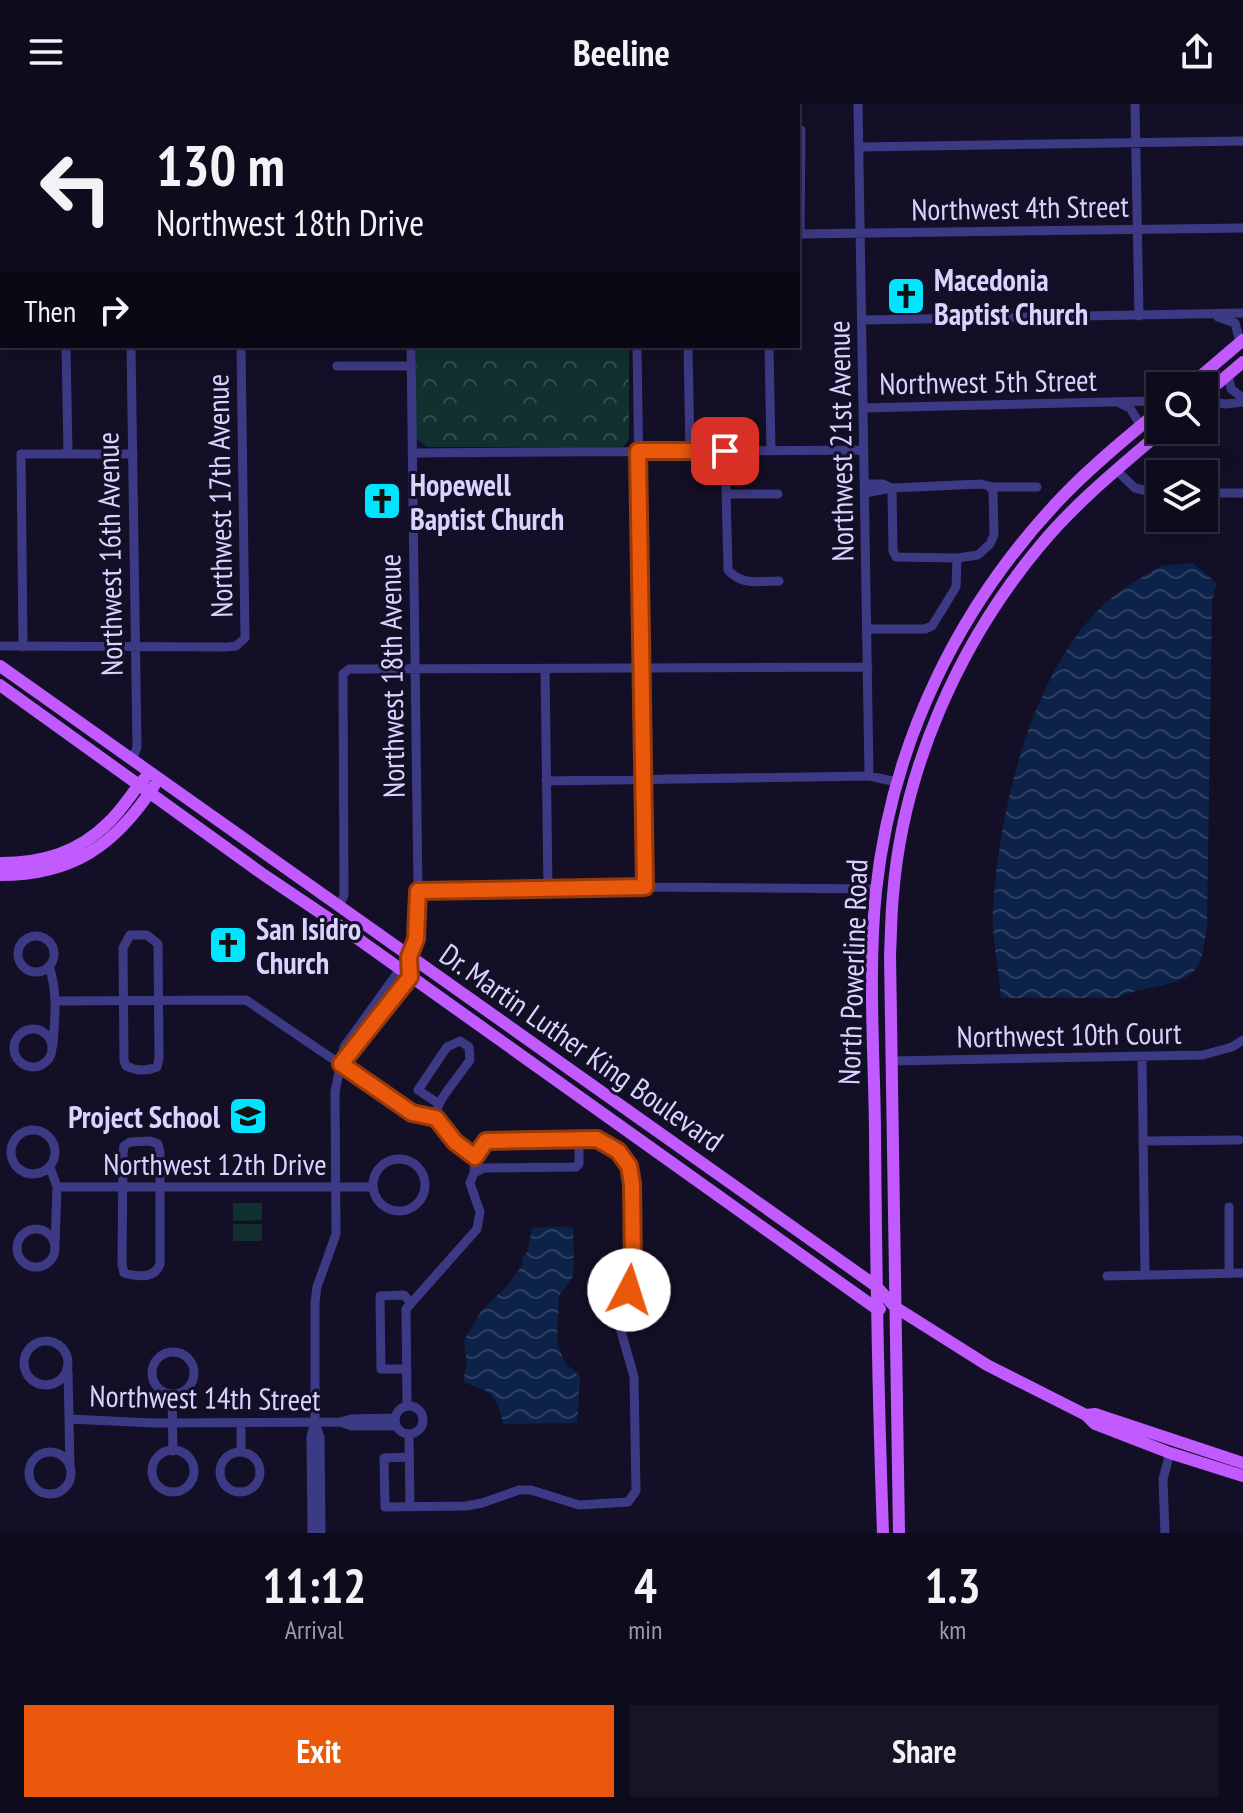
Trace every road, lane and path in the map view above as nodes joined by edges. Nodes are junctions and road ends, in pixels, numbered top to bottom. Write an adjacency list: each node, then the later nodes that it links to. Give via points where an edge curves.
1 (858, 104): 6 (street, Northwest 21st Avenue)
2 (1135, 104): 5 (street)
3 (801, 130): 7 (street)
4 (1243, 141): 5 (street)
5 (1136, 142): 6 (street); 9 (street)
6 (860, 147): 10 (street, Northwest 21st Avenue)
7 (800, 182)
8 (1243, 228): 9 (street, Northwest 4th Street)
9 (1136, 229): 10 (street, Northwest 4th Street); 14 (street)
10 (861, 233): 11 (street, Northwest 4th Street); 15 (street, Northwest 21st Avenue)
11 (800, 234)
12 (1243, 313): 13 (street)
13 (1207, 314): 14 (street); 16 (street, via 1235,323)
14 (1139, 316): 15 (street)
15 (862, 320): 35 (street, Northwest 21st Avenue)
16 (1242, 341): 27 (main road)
17 (66, 348): 45 (street)
18 (131, 348): 46 (street, Northwest 16th Avenue)
19 (241, 348): 66 (street, Northwest 17th Avenue, via 246,632 240,644 227,647)
20 (411, 348): 26 (street, Northwest 18th Avenue)
21 (637, 348): 41 (street)
22 (688, 348): 42 (street)
23 (769, 348): 39 (street)
24 (1243, 362): 29 (main road)
25 (337, 366): 26 (street)
26 (411, 366): 44 (street, Northwest 18th Avenue)
27 (1207, 370): 28 (main road)
28 (1205, 372)
29 (1228, 375): 30 (main road); 31 (street, via 1231,389)
30 (1218, 385)
31 (1243, 400): 34 (street)
32 (1146, 401): 33 (street, Northwest 5th Street)
33 (1114, 402): 35 (street, Northwest 5th Street); 37 (street, Northwest 5th Street, via 1130,408)
34 (1218, 402)
35 (863, 408): 40 (street, Northwest 21st Avenue)
36 (1146, 421): 37 (main road, North Powerline Road)
37 (1141, 426): 58 (main road, North Powerline Road, via 1065,493)
38 (1147, 444): 47 (main road, North Powerline Road)
39 (771, 450): 40 (street); 43 (street)
40 (864, 450): 51 (street, Northwest 21st Avenue)
41 (638, 451): 42 (street); 44 (street); 71 (street)
42 (690, 451): 43 (street)
43 (725, 451): 55 (street)
44 (412, 453): 69 (street, Northwest 18th Avenue)
45 (68, 454): 46 (street); 65 (street, via 21,454)
46 (133, 454): 66 (street, Northwest 16th Avenue)
47 (1116, 470): 52 (street, via 1135,488); 61 (main road, North Powerline Road, via 1041,545)
48 (992, 487): 49 (street); 50 (street); 57 (street, via 992,539 978,555)
49 (1037, 487)
50 (892, 488): 51 (street, via 883,484); 57 (street, via 896,557)
51 (865, 489): 63 (street, Northwest 21st Avenue)
52 (1146, 491)
53 (1218, 493): 54 (street)
54 (1243, 493)
55 (726, 494): 56 (street); 59 (street, via 728,570 744,582)
56 (778, 494)
57 (957, 558): 63 (street, via 956,587 932,626)
58 (995, 577): 60 (main road, North Powerline Road); 61 (main road)
59 (779, 581)
60 (981, 597): 62 (main road); 74 (main road, North Powerline Road, via 942,666)
61 (998, 604): 62 (main road, North Powerline Road)
62 (984, 623): 82 (main road, North Powerline Road, via 938,715)
63 (867, 629): 68 (street, Northwest 21st Avenue)
64 (0, 646): 65 (street)
65 (23, 647): 66 (street)
66 (136, 647): 73 (street, Northwest 16th Avenue, via 137,747)
67 (0, 666): 73 (main road, Dr. Martin Luther King Boulevard)
68 (868, 667): 71 (street); 77 (street, Northwest 21st Avenue)
69 (415, 669): 70 (street); 89 (street, Northwest 18th Avenue); 90 (street, via 349,669 343,674 344,895)
70 (545, 669): 71 (street); 79 (street)
71 (643, 669): 78 (street)
72 (0, 685): 75 (main road, Dr. Martin Luther King Boulevard)
73 (132, 761): 75 (main road); 76 (main road, Dr. Martin Luther King Boulevard)
74 (903, 764): 80 (main road, North Powerline Road); 82 (main road)
75 (115, 766): 81 (main road, Dr. Martin Luther King Boulevard)
76 (154, 776): 81 (main road); 90 (main road, Dr. Martin Luther King Boulevard)
77 (869, 776): 78 (street); 80 (street)
78 (644, 779): 79 (street); 86 (street)
79 (546, 781): 87 (street)
80 (897, 782): 83 (main road); 88 (main road, North Powerline Road)
81 (145, 788): 84 (main road, via 82,845 54,857); 85 (main road, via 105,845 88,856 58,869); 93 (main road, Dr. Martin Luther King Boulevard)
82 (913, 789): 83 (main road, North Powerline Road)
83 (908, 811): 101 (main road, North Powerline Road, via 893,893)
84 (0, 863)
85 (0, 875)
86 (645, 887): 87 (street); 88 (street)
87 (548, 889): 89 (street)
88 (877, 889): 97 (main road, North Powerline Road)
89 (418, 891): 91 (street, Northwest 18th Avenue, via 416,939)
90 (339, 907): 91 (main road, Dr. Martin Luther King Boulevard)
91 (409, 957): 93 (street, Northwest 18th Avenue); 122 (main road, Dr. Martin Luther King Boulevard)
92 (49, 966): 92 (street, via 51,943 34,936 23,941 17,956 23,967 39,972); 95 (street)
93 (405, 974): 102 (street, Northwest 18th Avenue); 125 (main road, Dr. Martin Luther King Boulevard)
94 (160, 1000): 96 (street); 96 (street, via 158,944 147,935 130,935 123,948); 96 (street, via 159,1059 150,1070 126,1066); 102 (street, via 246,1000)
95 (57, 1001): 96 (street); 99 (street)
96 (123, 1002)
97 (874, 1021): 101 (main road); 122 (main road, North Powerline Road)
98 (1243, 1040): 100 (street, Northwest 10th Court, via 1203,1055)
99 (52, 1052): 99 (street, via 40,1066 27,1066 15,1046 20,1035 36,1030 47,1035)
100 (1142, 1056): 101 (street, Northwest 10th Court); 107 (street)
101 (892, 1061): 124 (main road, North Powerline Road)
102 (341, 1064): 104 (street, via 412,1113); 115 (street, via 335,1092)
103 (439, 1104): 103 (street, via 418,1090 447,1047 460,1041 469,1047 470,1060); 104 (street)
104 (436, 1118): 108 (street)
105 (579, 1140): 108 (street, via 486,1141); 110 (street, via 576,1167 484,1168); 145 (street, via 597,1139 618,1151 631,1175 633,1264 619,1324 634,1377 636,1491 628,1502 617,1504 579,1505 519,1490 466,1506)
106 (1239, 1140): 107 (street)
107 (1144, 1141): 120 (street)
108 (475, 1157): 110 (street)
109 (50, 1167): 109 (street, via 55,1152 47,1134 31,1130 14,1139 10,1154 18,1169 33,1175); 111 (street)
110 (474, 1173): 123 (street, via 470,1188 480,1212 477,1229)
111 (57, 1187): 112 (street, Northwest 12th Drive); 117 (street)
112 (122, 1187): 113 (street, Northwest 12th Drive); 113 (street, via 124,1146 150,1141 158,1144); 113 (street, via 122,1264 124,1273 133,1276 158,1272)
113 (160, 1187): 115 (street, Northwest 12th Drive)
114 (373, 1187): 114 (street, via 379,1202 401,1211 416,1205 425,1183 418,1167 402,1159 384,1164); 115 (street, Northwest 12th Drive)
115 (335, 1188): 135 (street, via 336,1234 315,1303)
116 (1229, 1207): 119 (street)
117 (55, 1248): 117 (street, via 50,1235 32,1229 20,1236 16,1249 21,1261 33,1267 51,1261)
118 (1243, 1273): 119 (street)
119 (1229, 1274): 120 (street)
120 (1145, 1275): 121 (street)
121 (1107, 1276)
122 (876, 1286): 124 (main road, Dr. Martin Luther King Boulevard); 125 (main road, North Powerline Road)
123 (411, 1303): 127 (street, via 406,1309); 127 (street, via 404,1295 380,1296 381,1369)
124 (895, 1307): 125 (main road); 130 (main road, Dr. Martin Luther King Boulevard, via 987,1365); 146 (main road, North Powerline Road)
125 (877, 1309): 144 (main road, North Powerline Road)
126 (68, 1363): 126 (street, via 63,1349 49,1342 35,1344 24,1362 28,1377 49,1385 62,1377); 131 (street)
127 (407, 1369): 129 (street)
128 (172, 1394): 128 (street, via 190,1387 195,1373 189,1359 176,1352 162,1355 151,1373 156,1387); 133 (street)
129 (407, 1406): 132 (street, via 398,1410); 136 (street, via 419,1410 423,1419 421,1428)
130 (1086, 1415): 139 (main road, Dr. Martin Luther King Boulevard, via 1095,1424); 141 (main road, Dr. Martin Luther King Boulevard)
131 (69, 1419): 133 (street, Northwest 14th Street); 142 (street)
132 (395, 1422): 135 (street, Northwest 14th Street); 136 (street)
133 (172, 1423): 134 (street, Northwest 14th Street); 137 (street)
134 (241, 1423): 135 (street, Northwest 14th Street); 138 (street)
135 (315, 1423): 147 (street); 148 (street, via 320,1437)
136 (409, 1434): 140 (street)
137 (173, 1451): 137 (street, via 157,1458 153,1473 158,1486 171,1492 186,1488 194,1471 189,1458)
138 (241, 1452): 138 (street, via 224,1459 219,1473 225,1486 237,1493 251,1490 261,1473 256,1459)
139 (1170, 1453): 143 (main road, Dr. Martin Luther King Boulevard); 150 (street, via 1163,1479)
140 (409, 1457): 145 (street); 145 (street, via 384,1458 384,1475 385,1507)
141 (1243, 1463)
142 (71, 1473): 142 (street, via 60,1455 46,1453 34,1459 29,1473 39,1491 53,1494 66,1487)
143 (1243, 1476)
144 (882, 1505): 146 (main road); 149 (main road, North Powerline Road)
145 (410, 1507)
146 (899, 1532)
147 (312, 1533)
148 (321, 1533)
149 (883, 1533)
150 (1165, 1533)

